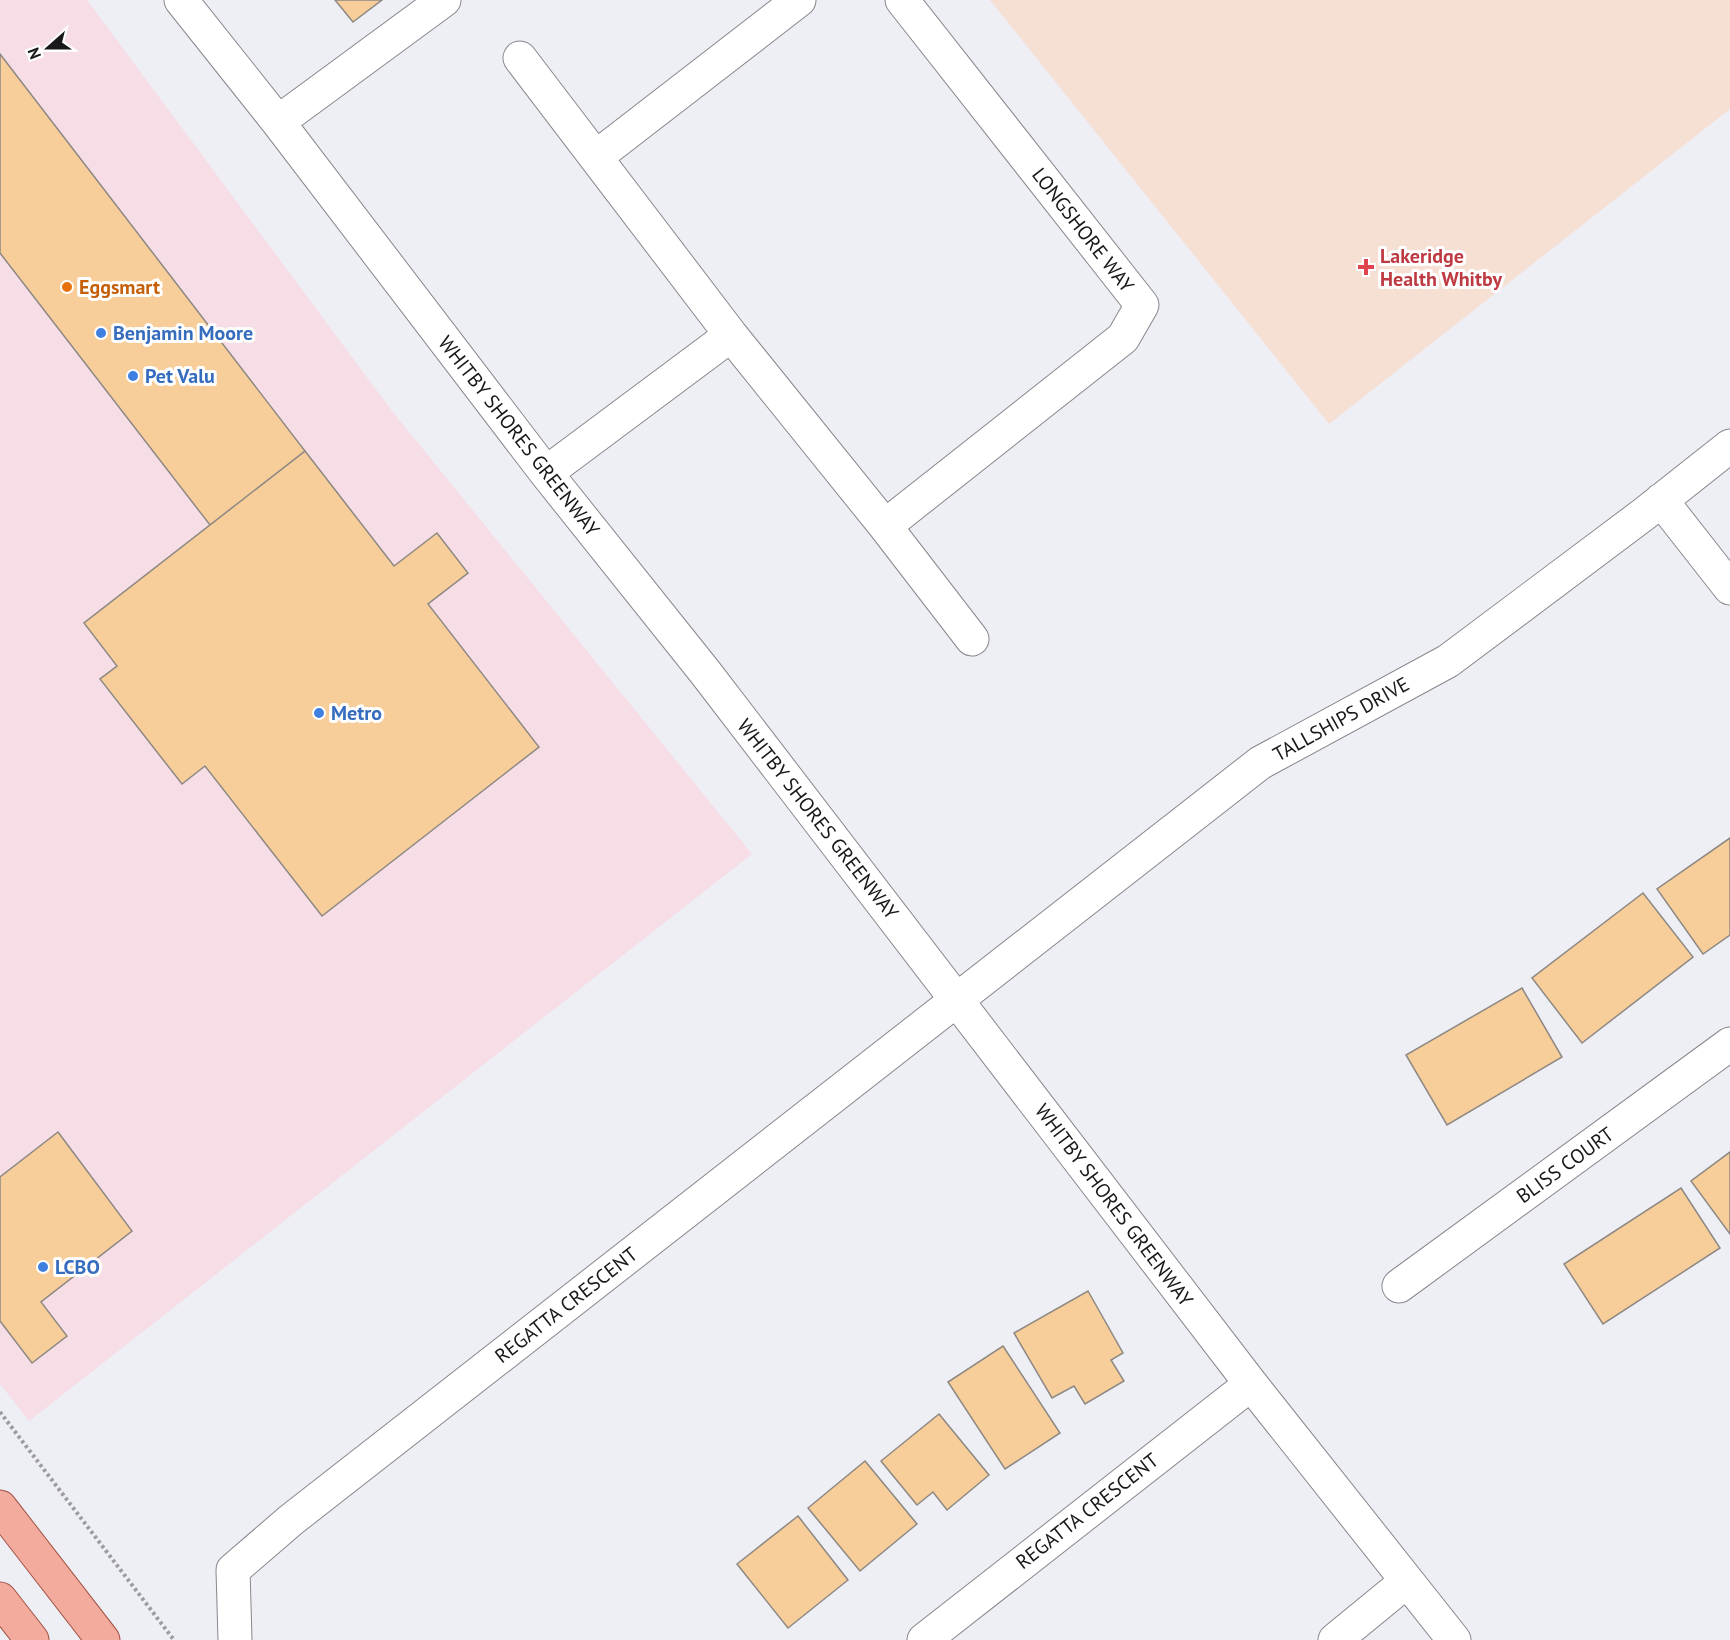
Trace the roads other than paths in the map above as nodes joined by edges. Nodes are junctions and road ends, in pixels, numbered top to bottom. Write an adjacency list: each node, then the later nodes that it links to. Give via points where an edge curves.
1 (181, 0): 6 (street, WHITBY SHORES GREENWAY)
2 (444, 0): 6 (street)
3 (799, 0): 7 (street)
4 (902, 0): 12 (street, LONGSHORE WAY, via 1142,305 1123,338)
5 (520, 58): 7 (street)
6 (278, 122): 10 (street, WHITBY SHORES GREENWAY)
7 (596, 157): 8 (street)
8 (731, 335): 10 (street); 12 (street)
9 (1730, 446): 11 (street, TALLSHIPS DRIVE)
10 (546, 473): 15 (street, WHITBY SHORES GREENWAY, via 705,672)
11 (1661, 500): 13 (street); 15 (street, TALLSHIPS DRIVE, via 1448,661 1260,763)
12 (885, 526): 14 (street)
13 (1730, 588)
14 (972, 639)
15 (956, 999): 18 (street, WHITBY SHORES GREENWAY); 24 (street, REGATTA CRESCENT, via 310,1505 233,1570)
16 (1730, 1044): 17 (street, BLISS COURT)
17 (1399, 1286)
18 (1251, 1384): 20 (street, WHITBY SHORES GREENWAY); 25 (street, REGATTA CRESCENT)
19 (0, 1507): 23 (main road)
20 (1407, 1581): 26 (street); 27 (street, WHITBY SHORES GREENWAY)
21 (0, 1599): 22 (main road)
22 (32, 1640)
23 (103, 1640)
24 (235, 1640)
25 (924, 1640)
26 (1335, 1640)
27 (1454, 1640)

